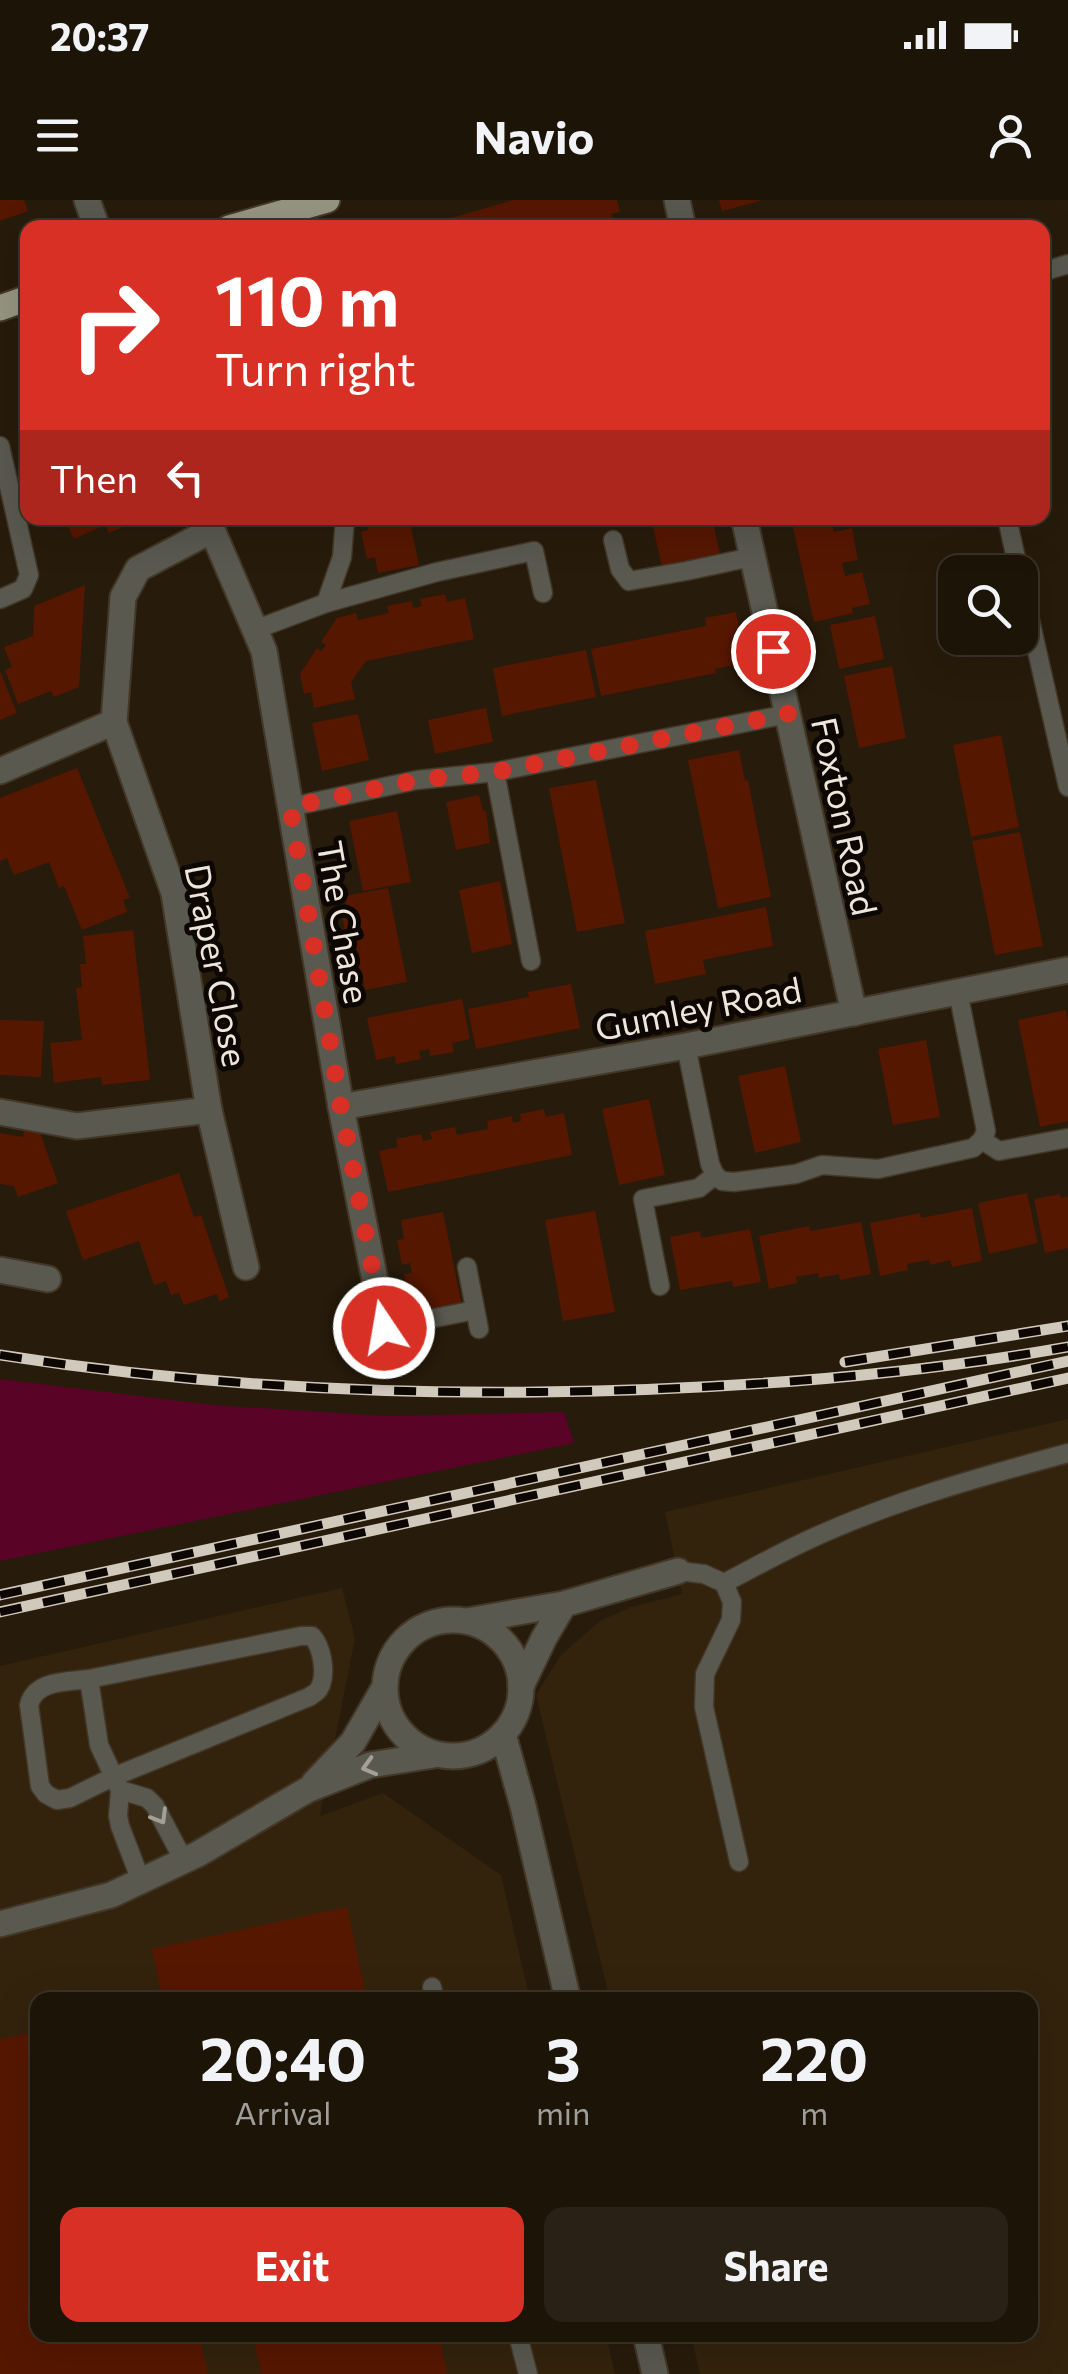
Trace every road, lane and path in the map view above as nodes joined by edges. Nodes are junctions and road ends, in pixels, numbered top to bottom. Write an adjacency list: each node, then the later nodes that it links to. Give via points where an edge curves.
1 (327, 200): 2 (main road)
2 (257, 220)
3 (0, 446): 13 (lane, via 30,575 24,590)
4 (208, 525): 18 (street, Draper Close, via 138,569 123,597)
5 (210, 525): 15 (street, The Chase)
6 (344, 525): 14 (lane)
7 (745, 525): 11 (street, Foxton Road)
8 (1010, 525): 10 (lane)
9 (613, 540): 11 (lane, via 629,581)
10 (1016, 555)
11 (752, 557): 17 (street, Foxton Road)
12 (543, 593): 14 (lane, via 534,551)
13 (0, 599)
14 (326, 603): 15 (lane)
15 (254, 630): 22 (street, The Chase, via 264,651)
16 (1038, 654): 21 (lane)
17 (788, 714): 20 (lane); 26 (street, Foxton Road)
18 (114, 722): 19 (street); 29 (street, Draper Close, via 174,893)
19 (0, 771)
20 (495, 772): 22 (lane, via 417,780); 23 (lane)
21 (1068, 787)
22 (290, 807): 28 (street, The Chase)
23 (531, 961)
24 (1068, 970): 25 (street, Gumley Road)
25 (958, 992): 26 (street, Gumley Road); 32 (lane, via 986,1131)
26 (854, 1013): 27 (street, Gumley Road)
27 (686, 1046): 28 (street, Gumley Road); 33 (lane)
28 (341, 1107): 41 (street, The Chase)
29 (209, 1110): 30 (street, Draper Close, via 77,1126); 34 (street, Draper Close)
30 (0, 1112)
31 (1068, 1138): 32 (lane, via 1000,1151)
32 (982, 1140): 33 (lane, via 973,1148 878,1168 822,1165 734,1182)
33 (714, 1175): 38 (lane, via 699,1188 643,1199)
34 (246, 1267)
35 (466, 1267): 39 (lane)
36 (0, 1270): 37 (street)
37 (48, 1279)
38 (660, 1286)
39 (475, 1310): 40 (lane); 41 (lane)
40 (479, 1330)
41 (386, 1338)
42 (1068, 1453): 44 (lane, via 884,1509)
43 (678, 1571): 44 (lane); 45 (street)
44 (724, 1583): 55 (lane, via 731,1620 705,1674 704,1706)
45 (564, 1604): 46 (street); 48 (street)
46 (467, 1621): 48 (street, via 502,1640); 49 (street, via 446,1619 407,1636 392,1655)
47 (88, 1678): 52 (lane, via 99,1744); 52 (lane, via 39,1687 31,1695 40,1786 56,1800); 52 (lane, via 302,1636 312,1636 321,1650 322,1684 316,1692)
48 (522, 1686): 50 (street, via 520,1705)
49 (383, 1690): 51 (street, via 393,1724); 53 (street, via 353,1742)
50 (502, 1734): 51 (street, via 474,1754); 58 (street)
51 (434, 1755): 53 (street, one-way to 53, via 370,1765)
52 (117, 1783): 54 (lane, one-way to 54, via 156,1806); 56 (lane, via 120,1826)
53 (307, 1790): 54 (street)
54 (184, 1861): 56 (street)
55 (739, 1862)
56 (141, 1881): 57 (street)
57 (0, 1924)
58 (566, 1992)
59 (520, 2342): 61 (lane)
60 (648, 2342): 62 (street)
61 (528, 2374)
62 (656, 2374)

